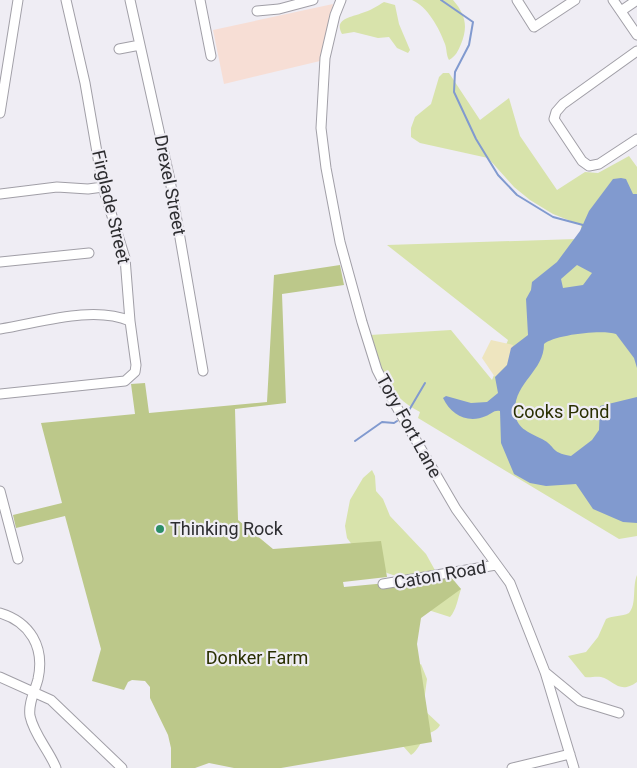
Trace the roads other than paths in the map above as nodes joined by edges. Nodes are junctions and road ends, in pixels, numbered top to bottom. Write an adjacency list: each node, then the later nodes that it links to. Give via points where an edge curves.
1 (18, 0): 20 (street)
2 (66, 0): 22 (street, Firglade Street, via 85,83)
3 (130, 0): 16 (street, Drexel Street)
4 (200, 0): 19 (street)
5 (276, 0): 12 (street)
6 (313, 0): 12 (street)
7 (517, 0): 8 (street, via 534,27)
8 (575, 0)
9 (614, 0): 14 (street)
10 (637, 0): 14 (street)
11 (339, 1): 32 (street, Tory Fort Lane, via 326,58 321,128 332,204 350,278 384,384 456,509)
12 (279, 9): 13 (street)
13 (258, 11)
14 (621, 11): 15 (street)
15 (637, 35)
16 (140, 45): 17 (street); 28 (street, Drexel Street, via 170,180)
17 (119, 49)
18 (637, 50): 21 (street, via 563,104 554,119 582,161 589,166 599,164)
19 (211, 56)
20 (0, 113)
21 (637, 139)
22 (103, 187): 23 (street, via 57,187); 26 (street, Firglade Street, via 125,258)
23 (0, 194)
24 (89, 253): 25 (street)
25 (0, 262)
26 (130, 321): 27 (street, via 96,314); 29 (street, Firglade Street, via 136,365 135,372 125,381)
27 (0, 329)
28 (203, 372)
29 (0, 394)
30 (0, 491): 31 (street)
31 (18, 559)
32 (496, 565): 33 (street, Caton Road); 35 (street, Tory Fort Lane, via 517,596)
33 (384, 584)
34 (0, 613): 37 (street, via 18,620 34,639 39,665)
35 (545, 672): 38 (street, via 580,701); 39 (street, Tory Fort Lane)
36 (0, 676): 37 (street)
37 (34, 690): 40 (street, via 30,704 31,720); 41 (street, via 67,713)
38 (619, 713)
39 (570, 754): 42 (street); 43 (street, Tory Fort Lane)
40 (56, 768)
41 (122, 768)
42 (512, 768)
43 (574, 768)

